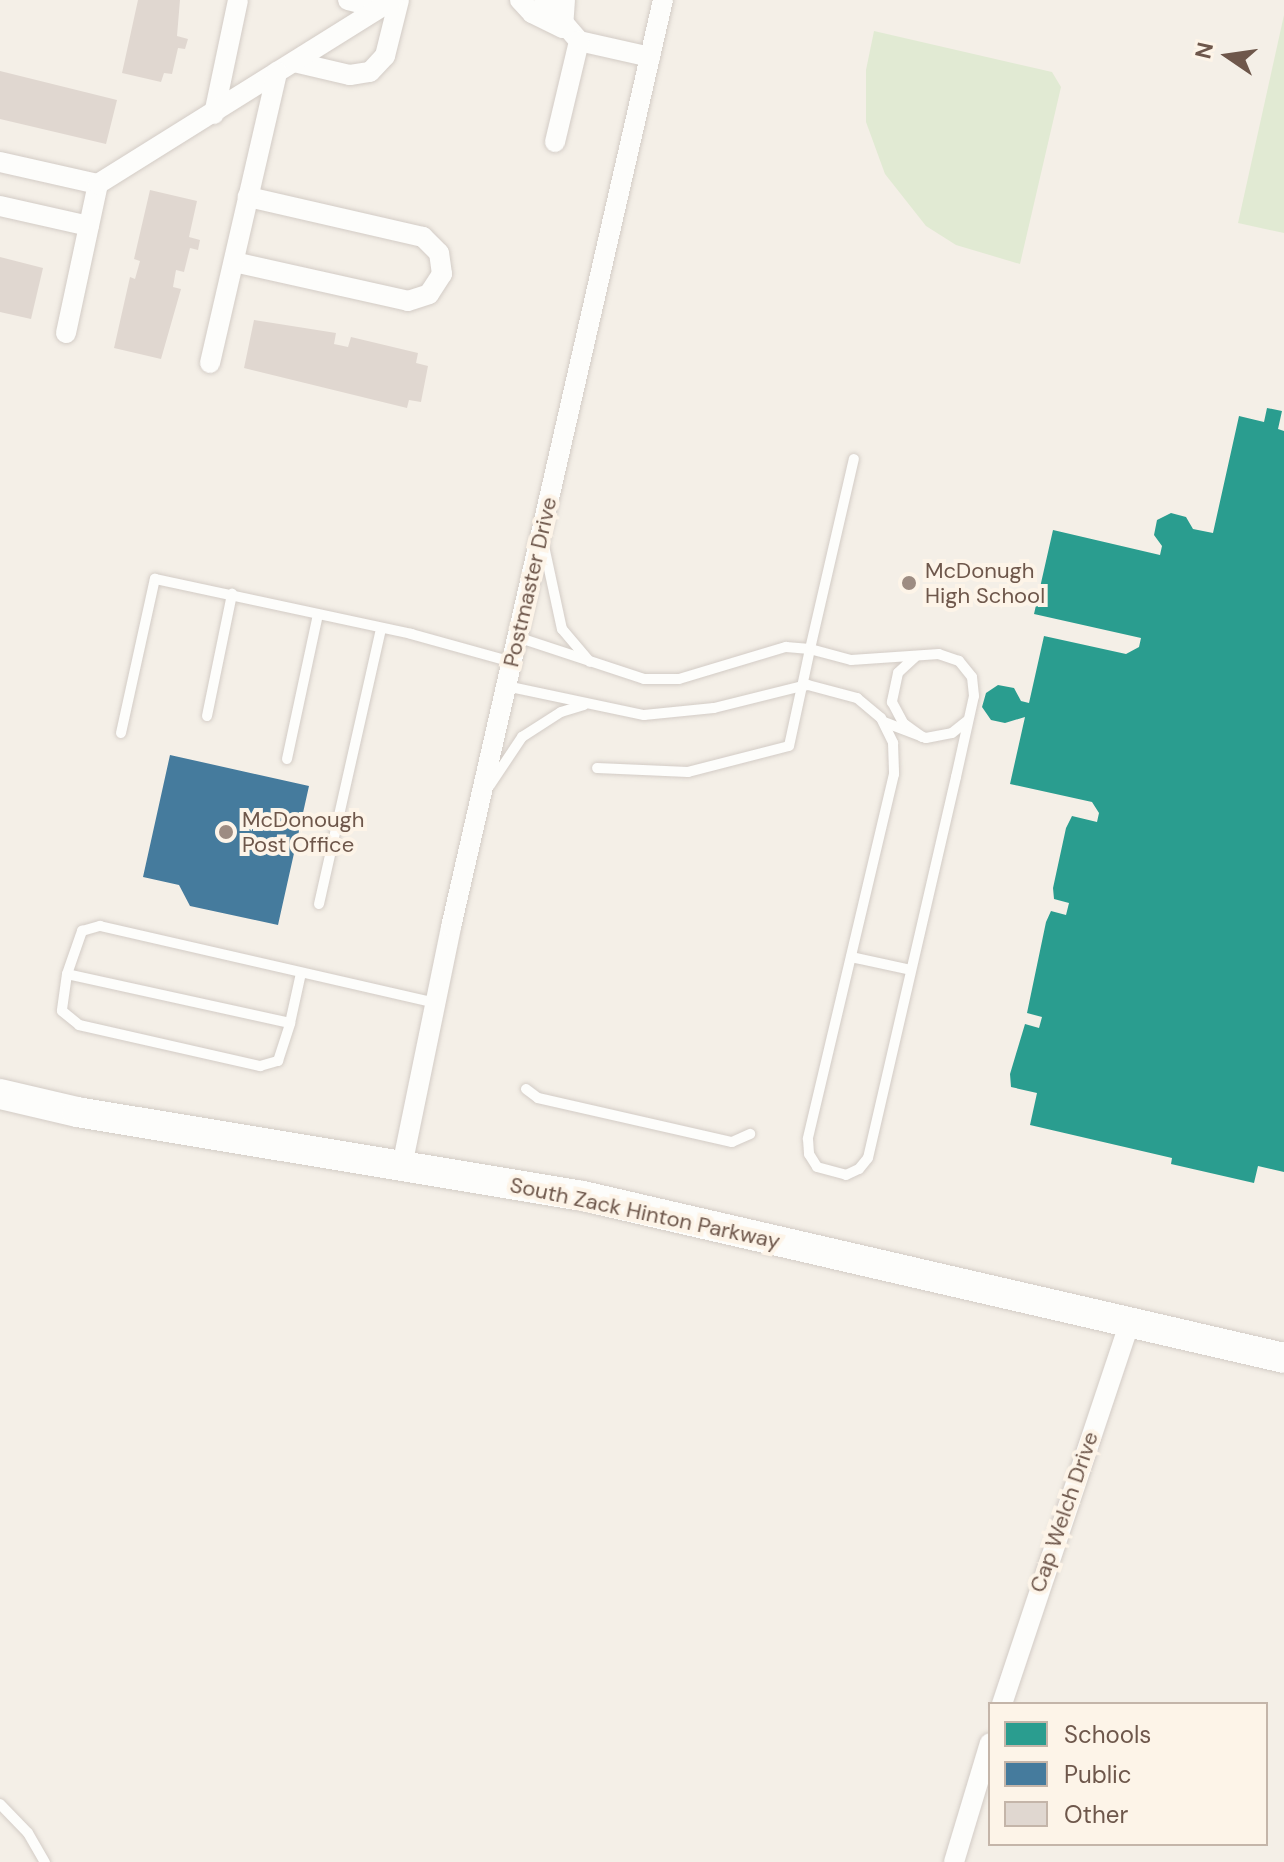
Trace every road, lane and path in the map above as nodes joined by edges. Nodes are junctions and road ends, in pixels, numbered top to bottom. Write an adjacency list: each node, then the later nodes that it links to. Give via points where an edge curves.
1 (238, 0): 12 (street)
2 (348, 0): 8 (street)
3 (399, 0): 11 (street, via 386,54 373,71 352,75)
4 (520, 0): 9 (street)
5 (544, 0): 9 (street)
6 (565, 0): 9 (street)
7 (663, 0): 10 (street, Postmaster Drive)
8 (386, 4): 11 (street)
9 (571, 35): 10 (street); 13 (street)
10 (650, 57): 23 (street, Postmaster Drive)
11 (286, 67): 12 (street); 16 (street)
12 (214, 114): 15 (street)
13 (555, 142)
14 (0, 162): 15 (street)
15 (98, 184): 18 (street)
16 (248, 197): 19 (street); 19 (street, via 423,237 439,253 442,274 429,294 408,301)
17 (0, 206): 18 (street)
18 (89, 226): 20 (street)
19 (234, 262): 21 (street)
20 (66, 333)
21 (210, 363)
22 (854, 459): 28 (lane)
23 (542, 531): 27 (street, Postmaster Drive); 31 (lane, via 562,629)
24 (232, 594): 25 (lane); 36 (lane); 40 (lane, via 155,579)
25 (318, 614): 26 (lane); 43 (lane)
26 (381, 628): 30 (lane); 46 (lane)
27 (517, 637): 30 (street, Postmaster Drive); 31 (lane)
28 (810, 649): 29 (lane, via 851,660); 31 (lane, via 786,647 679,679 644,679); 33 (lane)
29 (916, 656): 34 (lane, via 898,673); 37 (lane, via 939,654 959,661 972,677)
30 (512, 662): 32 (street, Postmaster Drive)
31 (591, 664)
32 (506, 686): 35 (lane); 45 (street, Postmaster Drive)
33 (802, 686): 35 (lane, via 714,708 644,715); 38 (lane, via 857,698); 44 (lane, via 789,746 708,769)
34 (892, 702): 39 (lane); 41 (lane, via 903,723)
35 (587, 705): 45 (lane, via 561,712 522,737)
36 (207, 716)
37 (969, 716): 41 (lane, via 952,733); 48 (lane)
38 (883, 721): 39 (lane); 42 (lane)
39 (893, 729): 41 (lane); 42 (lane)
40 (121, 733)
41 (922, 737)
42 (893, 743): 47 (lane, via 894,774)
43 (287, 759)
44 (597, 768)
45 (480, 800): 51 (street, Postmaster Drive)
46 (319, 904)
47 (851, 957): 48 (lane); 48 (lane, via 808,1139 817,1167 831,1174 846,1175 868,1158)
48 (911, 970)
49 (301, 973): 50 (lane, via 100,926 82,931); 51 (lane); 52 (lane)
50 (67, 974): 52 (lane); 52 (lane, via 62,1011 79,1025 260,1066 278,1061)
51 (435, 1003): 56 (street, Postmaster Drive)
52 (290, 1023)
53 (526, 1089): 55 (lane, via 565,1104 732,1142)
54 (0, 1094): 56 (main road, South Zack Hinton Parkway, via 77,1112)
55 (750, 1134)
56 (402, 1166): 57 (main road, South Zack Hinton Parkway, via 583,1196)
57 (1130, 1322): 58 (main road, South Zack Hinton Parkway); 59 (street, Cap Welch Drive, via 1042,1571)
58 (1284, 1358)
59 (1003, 1702)
60 (988, 1750): 63 (street)
61 (0, 1804): 62 (lane, via 28,1833)
62 (45, 1862)
63 (954, 1862)

